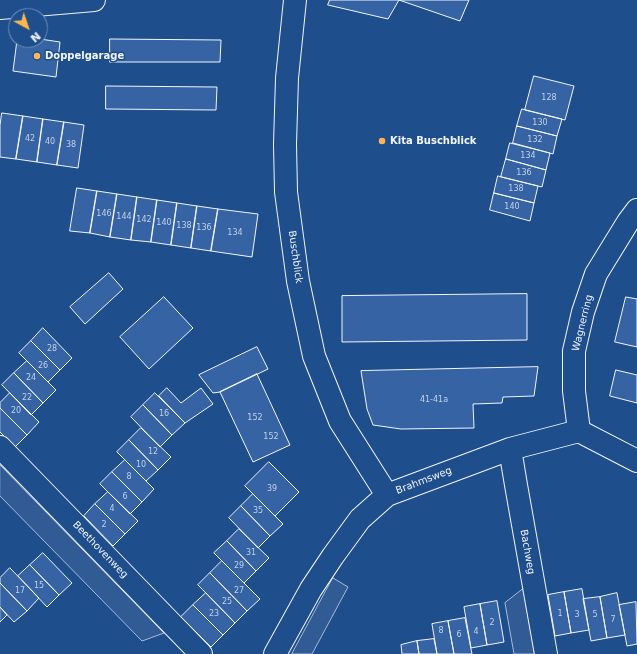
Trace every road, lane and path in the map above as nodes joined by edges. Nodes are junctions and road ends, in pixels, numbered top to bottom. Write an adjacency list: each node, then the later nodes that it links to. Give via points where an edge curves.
1 (94, 0): 3 (street)
2 (295, 0): 9 (street, Buschblick, via 287,78 285,144 286,192 298,281 314,356 340,421)
3 (0, 8)
4 (637, 210): 5 (street, Wagnerring, via 596,274 584,312 574,351 574,391)
5 (579, 431): 7 (street, Brahmsweg); 8 (street)
6 (0, 447): 10 (street, Beethovenweg)
7 (510, 449): 9 (street, Brahmsweg); 12 (street, Bachweg)
8 (637, 461)
9 (387, 495): 11 (street, Brahmsweg, via 360,519 333,556 311,589)
10 (201, 654)
11 (275, 654)
12 (546, 654)

